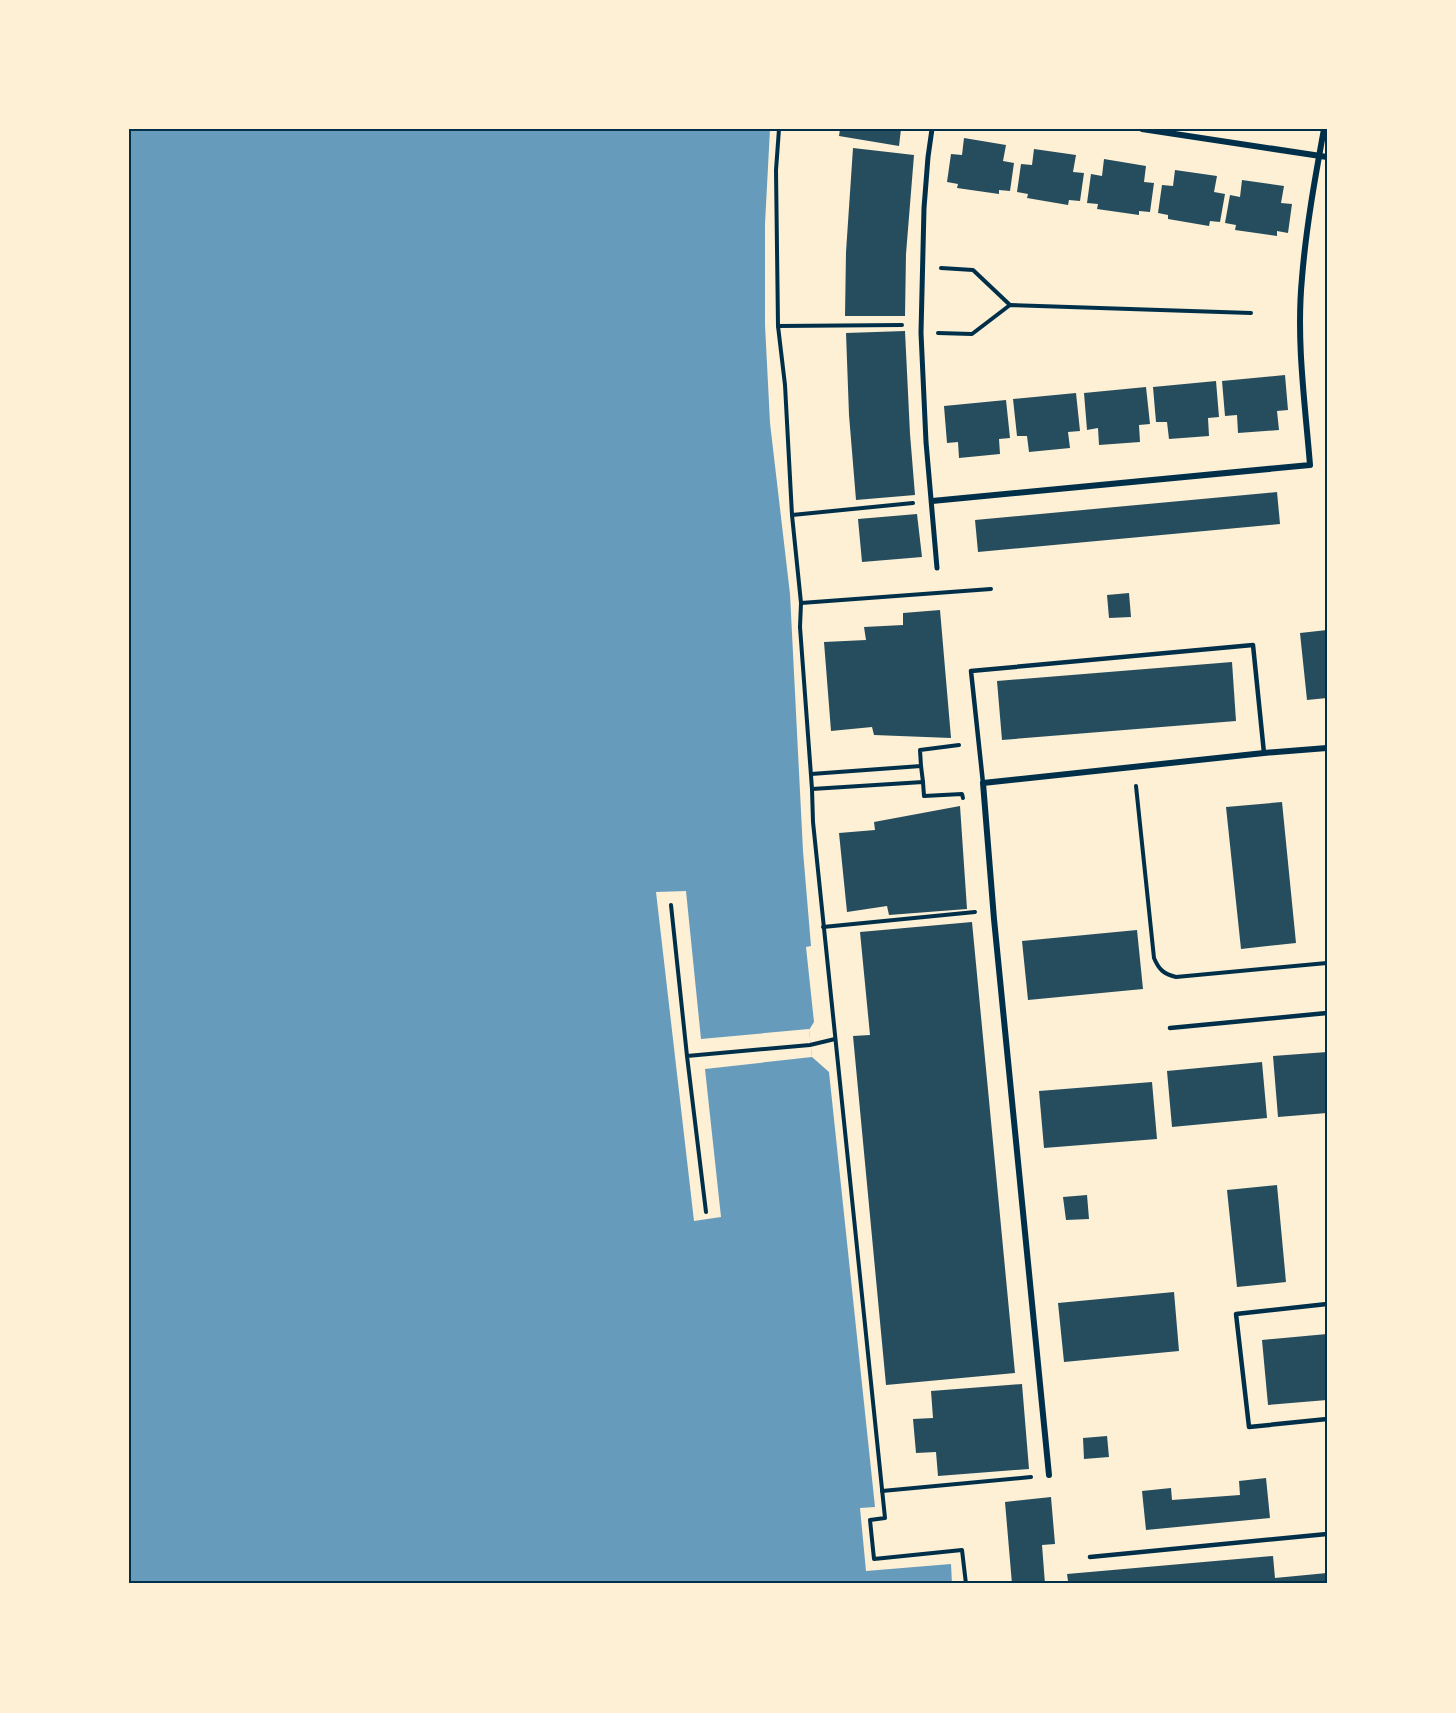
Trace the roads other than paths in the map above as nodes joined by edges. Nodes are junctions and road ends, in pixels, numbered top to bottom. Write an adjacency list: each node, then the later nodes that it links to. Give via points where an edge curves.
1 (932, 129): 6 (street, via 924,208 921,325)
2 (1142, 129): 4 (street)
3 (1324, 129): 4 (street)
4 (1319, 156): 5 (street); 6 (street, via 1301,279 1302,368 1310,465)
5 (1327, 157)
6 (932, 501): 7 (street)
7 (937, 568)
8 (1327, 748): 9 (street)
9 (1264, 753): 10 (street); 10 (lane, via 1253,645 971,670)
10 (983, 783): 15 (street)
11 (1327, 1012): 12 (lane)
12 (1170, 1028)
13 (1327, 1304): 14 (lane, via 1236,1314 1249,1427)
14 (1327, 1419)
15 (1049, 1475)
16 (1327, 1534): 17 (lane)
17 (1090, 1557)

